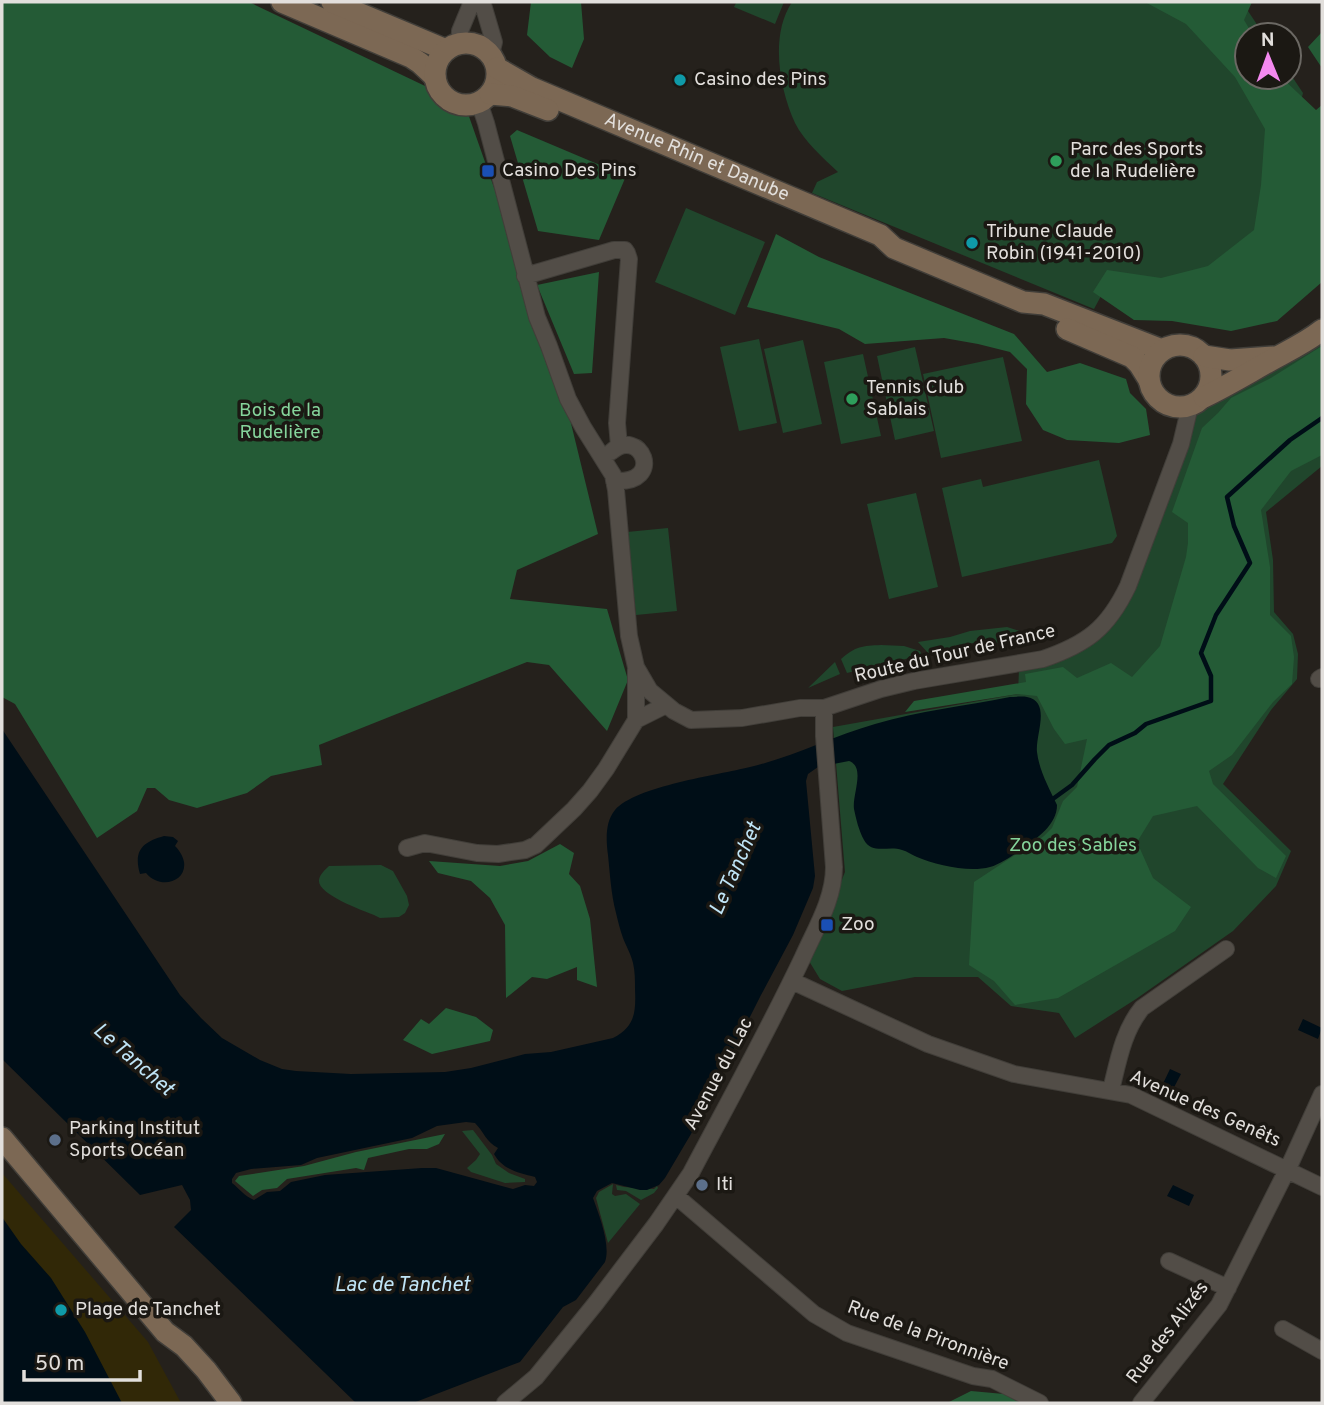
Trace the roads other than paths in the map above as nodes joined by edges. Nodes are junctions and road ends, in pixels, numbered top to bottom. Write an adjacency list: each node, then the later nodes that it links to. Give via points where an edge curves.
1 (282, 2): 7 (street, via 411,57)
2 (332, 2): 5 (street)
3 (472, 2): 5 (street)
4 (480, 2): 6 (street, via 494,42)
5 (452, 47): 6 (street, via 474,43); 7 (street, via 439,58)
6 (494, 61): 8 (street, via 495,86); 9 (street, Avenue Rhin et Danube, via 532,88 880,235)
7 (435, 77): 8 (street, via 441,92 453,102 465,105)
8 (485, 98): 9 (street, Avenue Rhin et Danube, via 512,96 527,101 876,248); 10 (street, via 486,122)
9 (894, 248): 11 (street, Avenue Rhin et Danube)
10 (525, 275): 18 (street, via 614,250 628,253); 19 (street, via 568,399)
11 (1023, 303): 13 (street, Avenue Rhin et Danube, via 1044,304); 16 (street, Avenue Rhin et Danube, via 1040,317 1132,358)
12 (1322, 330): 15 (street)
13 (1162, 350): 14 (street, via 1186,345); 16 (street, via 1152,362)
14 (1204, 356): 15 (street, via 1230,360); 17 (street, via 1211,380)
15 (1279, 356): 17 (street)
16 (1149, 380): 17 (street, via 1151,389 1171,407)
17 (1197, 401): 23 (street, Route du Tour de France, via 1128,586 1105,624 1062,653 1043,659 914,681)
18 (619, 446): 19 (street); 20 (street, via 638,448 645,463 635,480)
19 (605, 462): 20 (street)
20 (614, 481): 21 (street)
21 (636, 667): 22 (street, via 650,691); 24 (street)
22 (666, 705): 23 (street, Route du Tour de France, via 691,720); 24 (street)
23 (824, 708): 27 (street, Avenue du Lac, via 834,881)
24 (636, 720): 25 (street, via 590,791 536,845 498,854 425,843)
25 (407, 848)
26 (1226, 949): 28 (street, via 1134,1017)
27 (792, 981): 28 (street, Avenue des Genêts, via 928,1044 1014,1074); 33 (street, Avenue du Lac)
28 (1111, 1090): 31 (street, Avenue des Genêts, via 1155,1105)
29 (1322, 1094): 31 (street, Rue des Alizés)
30 (2, 1138): 37 (street)
31 (1287, 1170): 32 (street, Avenue des Genêts); 35 (street, Rue des Alizés)
32 (1322, 1187)
33 (676, 1196): 41 (street, Avenue du Lac, via 536,1377); 42 (street, Rue de la Pironnière, via 814,1314 847,1333 992,1379)
34 (1169, 1261): 35 (street, Rue des Alizés)
35 (1228, 1288): 43 (street, Rue des Alizés)
36 (1283, 1329): 38 (street)
37 (169, 1335): 39 (street); 40 (street, via 206,1370)
38 (1322, 1352)
39 (219, 1403)
40 (231, 1403)
41 (505, 1403)
42 (1040, 1403)
43 (1141, 1403)

